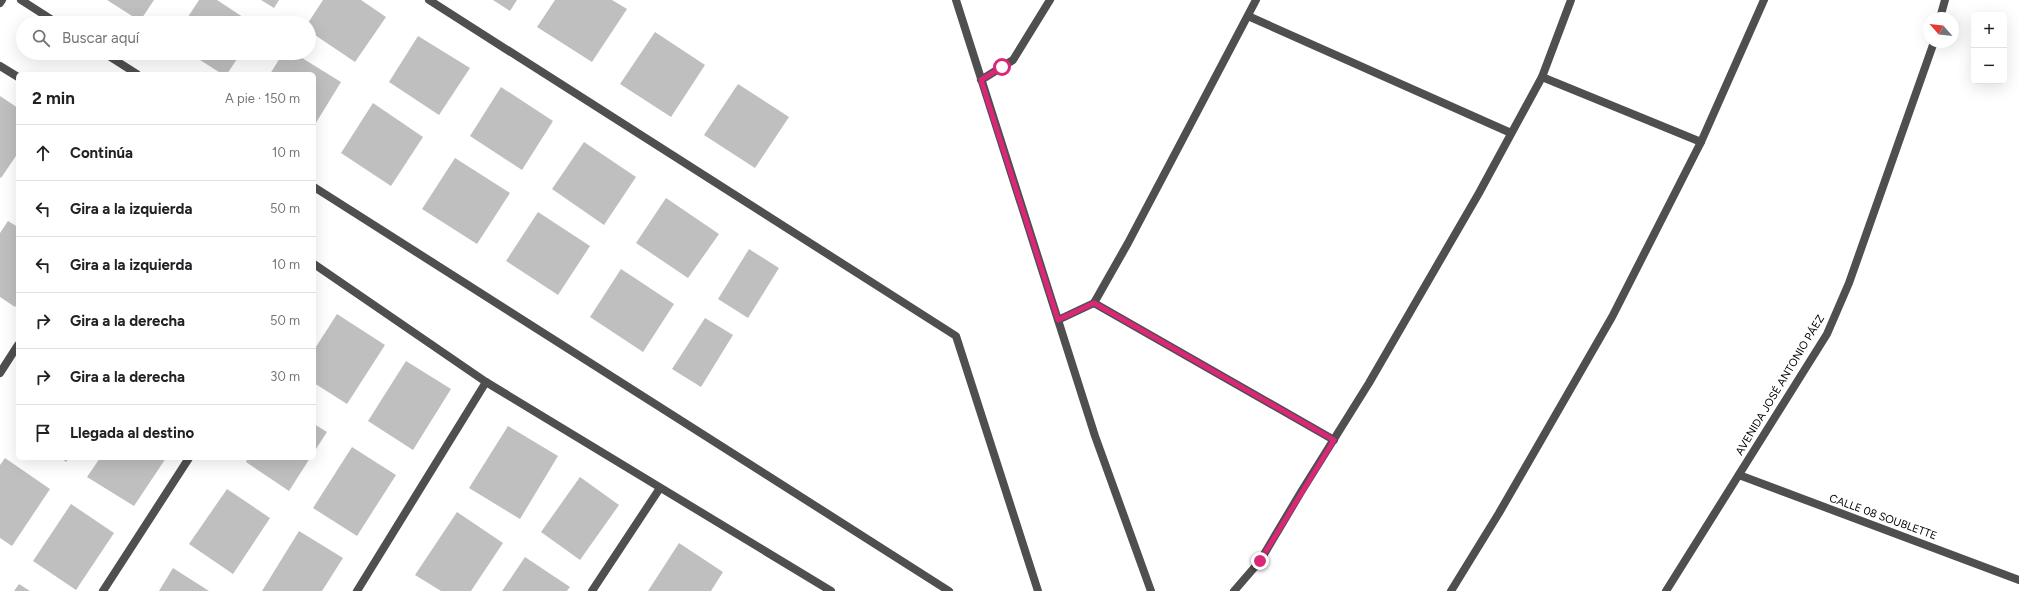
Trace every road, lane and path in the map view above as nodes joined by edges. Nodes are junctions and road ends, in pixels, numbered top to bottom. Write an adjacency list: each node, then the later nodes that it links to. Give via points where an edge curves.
1 (2, 0): 10 (street)
2 (21, 0): 12 (street)
3 (429, 0): 40 (street, via 956,336)
4 (956, 0): 20 (street)
5 (1050, 0): 20 (street, via 1013,60)
6 (1256, 0): 13 (street)
7 (1571, 0): 19 (street)
8 (1764, 0): 22 (street)
9 (1945, 0): 11 (street)
10 (0, 3)
11 (1942, 12)
12 (46, 16)
13 (1248, 16): 21 (street); 25 (street)
14 (1932, 48): 32 (street, AVENIDA JOSÉ ANTONIO PÁEZ, via 1849,283 1833,319)
15 (115, 60): 17 (street)
16 (0, 66): 18 (street)
17 (134, 72)
18 (16, 76)
19 (1542, 77): 21 (street); 22 (street)
20 (981, 80): 26 (street)
21 (1511, 133): 30 (street)
22 (1701, 142): 43 (street, via 1612,317)
23 (316, 188): 39 (street)
24 (316, 265): 29 (street)
25 (1094, 303): 26 (street); 30 (street)
26 (1058, 320): 41 (street, via 1095,436)
27 (16, 348): 28 (street)
28 (0, 373)
29 (486, 382): 33 (street); 36 (street)
30 (1334, 440): 42 (street, via 1260,561)
31 (188, 460): 35 (street)
32 (1739, 476): 34 (street, CALLE 08 SOUBLETTE); 44 (street, AVENIDA JOSÉ ANTONIO PÁEZ)
33 (660, 488): 37 (street); 38 (street)
34 (2019, 580)
35 (103, 591)
36 (357, 591)
37 (592, 591)
38 (831, 591)
39 (949, 591)
40 (1038, 591)
41 (1151, 591)
42 (1234, 591)
43 (1451, 591)
44 (1666, 591)

